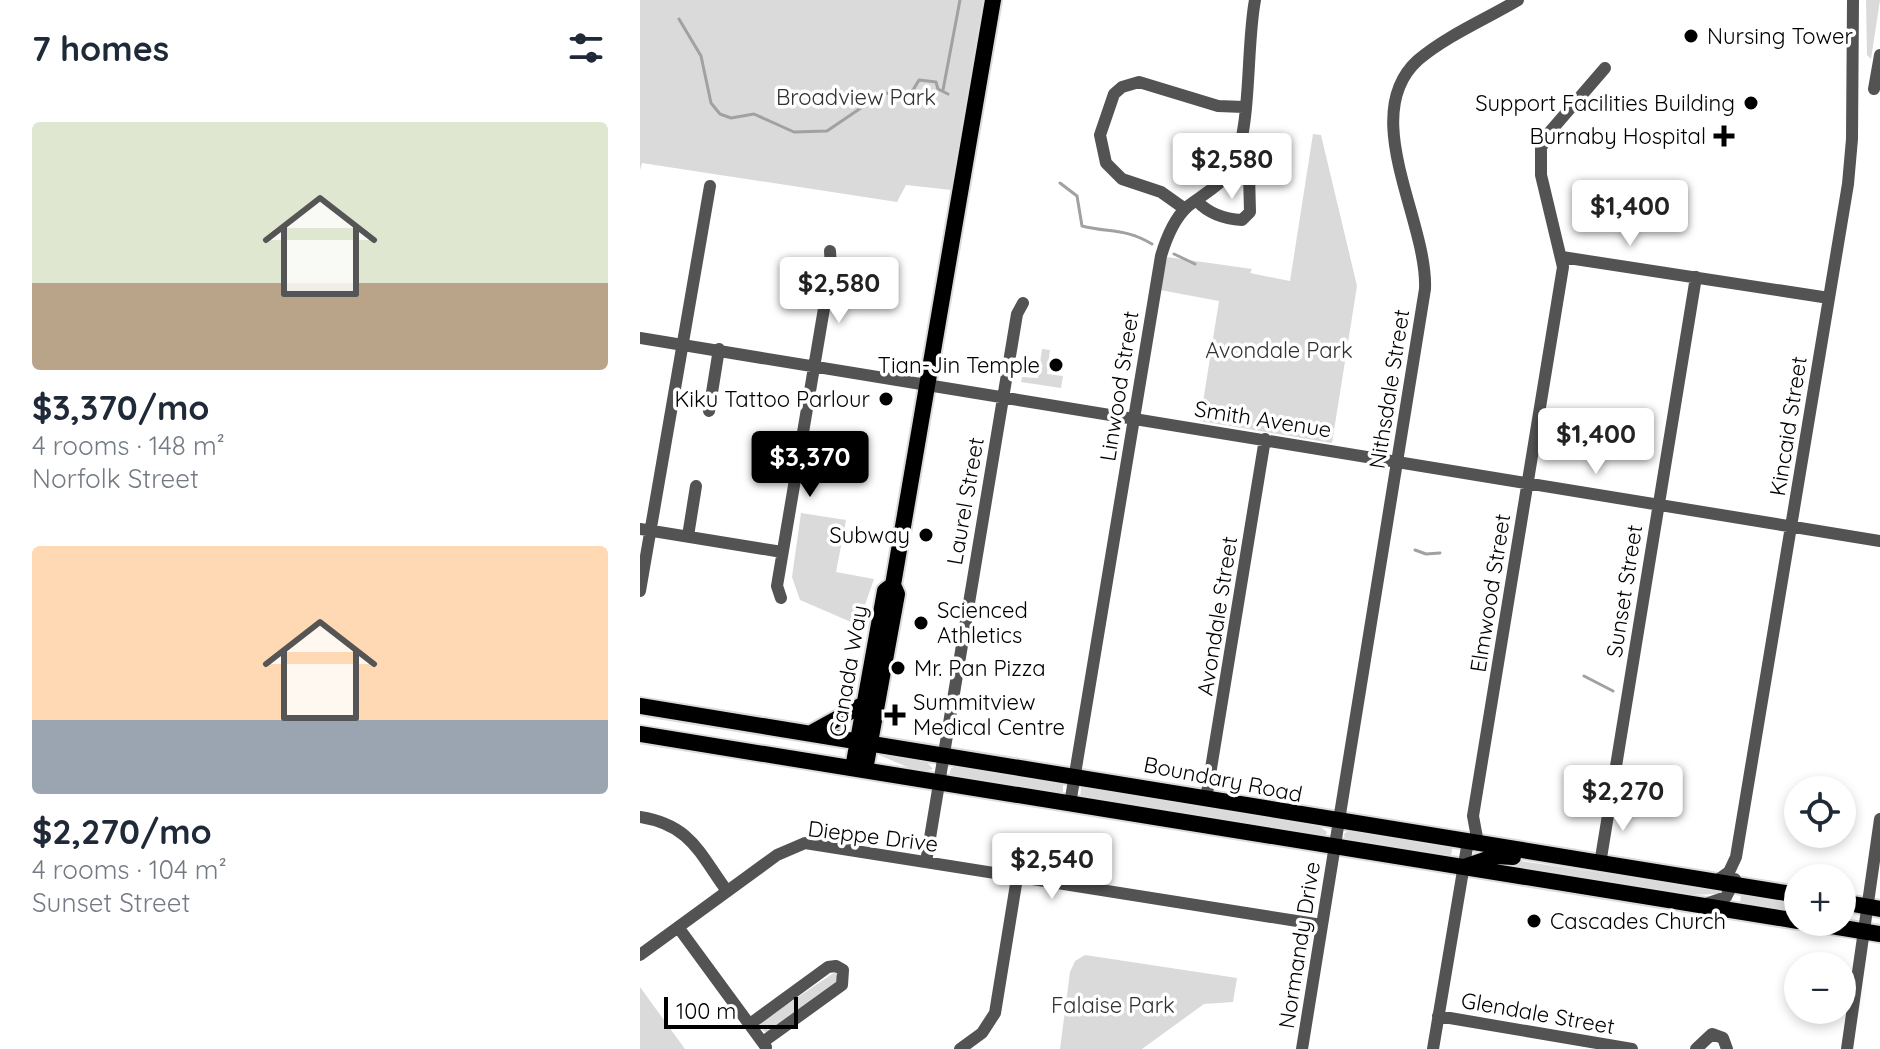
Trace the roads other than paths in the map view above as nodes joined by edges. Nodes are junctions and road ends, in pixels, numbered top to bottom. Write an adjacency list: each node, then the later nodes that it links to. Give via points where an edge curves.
1 (993, 0): 23 (main road, Canada Way)
2 (1255, 0): 9 (street)
3 (1518, 0): 28 (street, Nithsdale Street, via 1421,58 1405,76 1396,102 1394,140 1425,281)
4 (1853, 0): 7 (street, Kincaid Street)
5 (1880, 55): 8 (street)
6 (1605, 68): 15 (street, Elmwood Street, via 1541,148 1541,175)
7 (1853, 88): 8 (street); 17 (street, Kincaid Street, via 1851,160)
8 (1877, 90)
9 (1244, 107): 10 (street); 13 (street, via 1218,106 1139,82 1114,94 1100,135 1106,163 1122,179 1161,192)
10 (1234, 164): 12 (street, Linwood Street); 12 (street, via 1249,174 1250,212 1242,220 1226,218 1206,211)
11 (710, 186): 20 (street)
12 (1197, 201): 13 (street, Linwood Street)
13 (1185, 209): 26 (street, Linwood Street, via 1161,256)
14 (830, 251): 22 (street)
15 (1562, 257): 16 (street); 29 (street, Elmwood Street)
16 (1696, 277): 17 (street); 31 (street, Sunset Street)
17 (1829, 298): 32 (street, Kincaid Street)
18 (1023, 303): 24 (street, Laurel Street)
19 (640, 338): 20 (street, Smith Avenue)
20 (682, 344): 21 (street, Smith Avenue); 33 (street)
21 (719, 349): 22 (street, Smith Avenue); 25 (street)
22 (815, 365): 23 (street, Smith Avenue); 36 (street)
23 (928, 384): 24 (street, Smith Avenue); 37 (main road, Canada Way)
24 (1003, 396): 26 (street, Smith Avenue); 45 (street, Laurel Street)
25 (709, 411)
26 (1134, 417): 27 (street, Smith Avenue); 47 (street, Linwood Street)
27 (1265, 439): 28 (street, Smith Avenue); 49 (street, Avondale Street)
28 (1397, 461): 29 (street, Smith Avenue); 53 (street, Nithsdale Street)
29 (1528, 483): 31 (street, Smith Avenue); 54 (street, Elmwood Street)
30 (696, 486): 34 (street)
31 (1659, 504): 32 (street, Smith Avenue); 59 (street, Sunset Street)
32 (1792, 526): 35 (street, Smith Avenue); 56 (street, Kincaid Street)
33 (645, 530): 34 (street); 38 (street)
34 (688, 536): 36 (street)
35 (1880, 541)
36 (782, 552): 39 (street, via 777,586)
37 (893, 585): 40 (main road, Canada Way, via 885,591); 44 (main road, Canada Way, via 897,594)
38 (640, 591)
39 (781, 598)
40 (864, 704): 42 (main road); 44 (main road, Canada Way)
41 (640, 706): 42 (main road, Boundary Road)
42 (811, 733): 44 (main road, Boundary Road)
43 (640, 734): 46 (main road)
44 (864, 742): 45 (main road, Boundary Road); 46 (main road, Canada Way)
45 (943, 754): 47 (main road, Boundary Road); 48 (street, Laurel Street)
46 (859, 769): 48 (main road)
47 (1075, 774): 49 (main road, Boundary Road); 50 (street, Linwood Street)
48 (939, 783): 50 (main road); 58 (street, Laurel Street)
49 (1206, 799): 53 (main road, Boundary Road)
50 (1070, 804): 55 (main road)
51 (640, 817): 64 (street, via 683,832)
52 (1880, 819): 67 (street)
53 (1339, 822): 54 (main road, Boundary Road); 55 (street, Nithsdale Street)
54 (1469, 841): 57 (main road, Boundary Road); 60 (street, Elmwood Street)
55 (1335, 846): 60 (main road); 69 (street, Normandy Drive)
56 (1736, 857): 62 (street, via 1729,872); 63 (street, Kincaid Street)
57 (1570, 859): 59 (main road, Boundary Road); 60 (main road, via 1548,863 1496,856)
58 (926, 862): 61 (street, Dieppe Drive); 64 (street, Dieppe Drive, via 805,843 790,847)
59 (1600, 864): 62 (main road, Boundary Road)
60 (1464, 867): 66 (main road); 73 (street, Elmwood Street)
61 (1017, 878): 69 (street, Dieppe Drive); 76 (street, via 995,1013 982,1033)
62 (1715, 882): 63 (main road, Boundary Road)
63 (1734, 885): 65 (main road, Boundary Road); 66 (street, via 1718,902)
64 (727, 891): 70 (street, Dieppe Drive)
65 (1784, 893)
66 (1695, 904): 68 (main road)
67 (1873, 908): 71 (street)
68 (1784, 919)
69 (1322, 925): 77 (street, Normandy Drive)
70 (678, 927): 72 (street, Dieppe Drive); 74 (street)
71 (1873, 933): 82 (street)
72 (640, 955)
73 (1438, 1016): 78 (street, Elmwood Street); 79 (street, Glendale Street)
74 (750, 1024): 75 (street); 75 (street, via 828,967 843,970 842,985)
75 (765, 1046)
76 (960, 1049)
77 (1302, 1049)
78 (1433, 1049)
79 (1632, 1049)
80 (1696, 1049): 81 (street, via 1712,1034 1723,1038)
81 (1727, 1049)
82 (1847, 1049)

